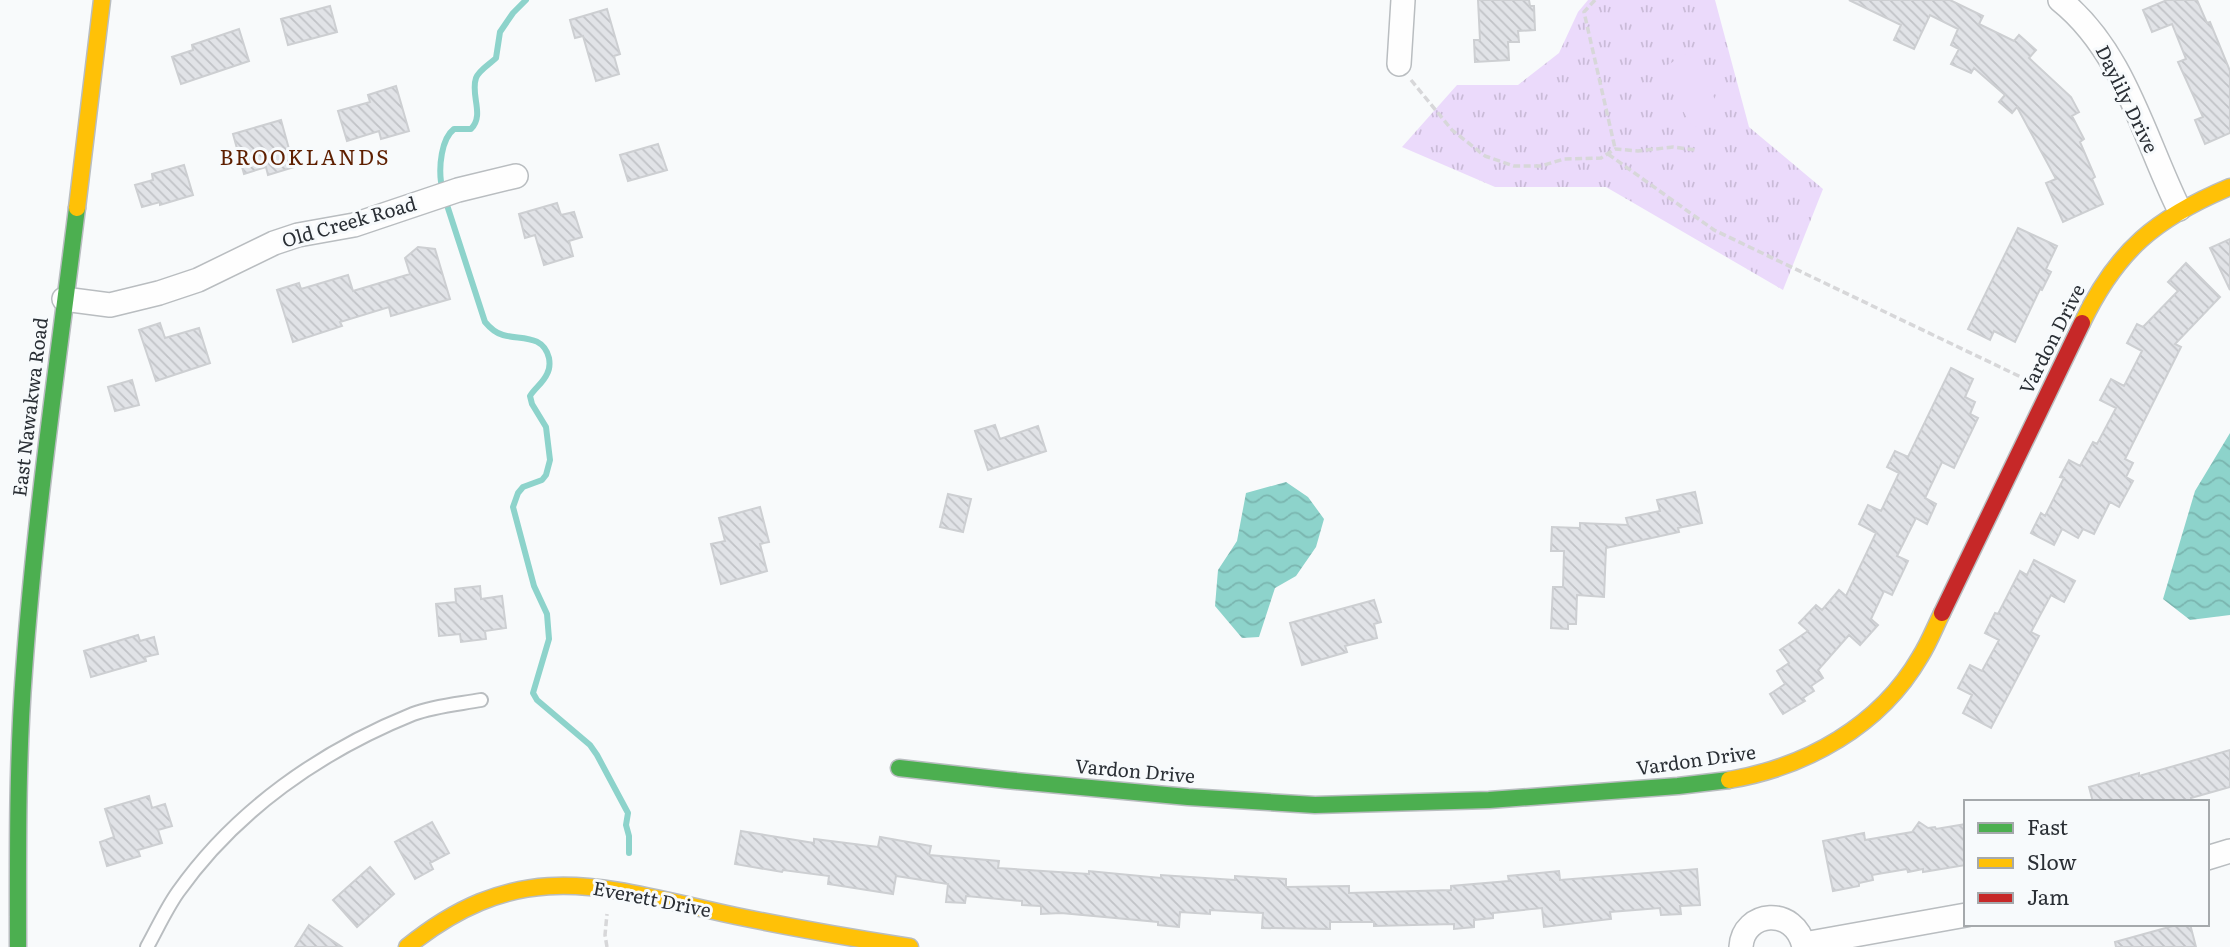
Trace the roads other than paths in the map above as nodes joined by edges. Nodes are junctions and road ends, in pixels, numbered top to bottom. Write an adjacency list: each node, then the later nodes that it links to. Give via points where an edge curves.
1 (102, 0): 8 (street, East Nawakwa Road)
2 (1403, 0): 4 (street)
3 (2060, 0): 7 (street, Daylily Drive, via 2084,23 2115,67)
4 (1399, 64)
5 (516, 176): 8 (street, Old Creek Road, via 354,225 298,235 159,293 110,305)
6 (2230, 187): 7 (street, Vardon Drive)
7 (2179, 209): 10 (street, Vardon Drive, via 2141,237 2092,303 1920,658 1876,713 1826,748 1783,766 1720,781 1429,803 1314,805 1224,800)
8 (64, 299): 15 (street, East Nawakwa Road, via 24,670)
9 (481, 700): 16 (lane, via 415,713 349,744 285,783 209,855 178,892)
10 (899, 768)
11 (2230, 851): 12 (street)
12 (2209, 857)
13 (1964, 915): 14 (street)
14 (1804, 946): 19 (street, via 1794,924 1777,917 1754,924)
15 (18, 947)
16 (146, 947)
17 (407, 947): 18 (street, Everett Drive, via 467,906 527,888 561,885 607,888 810,932)
18 (910, 947)
19 (1741, 947)

